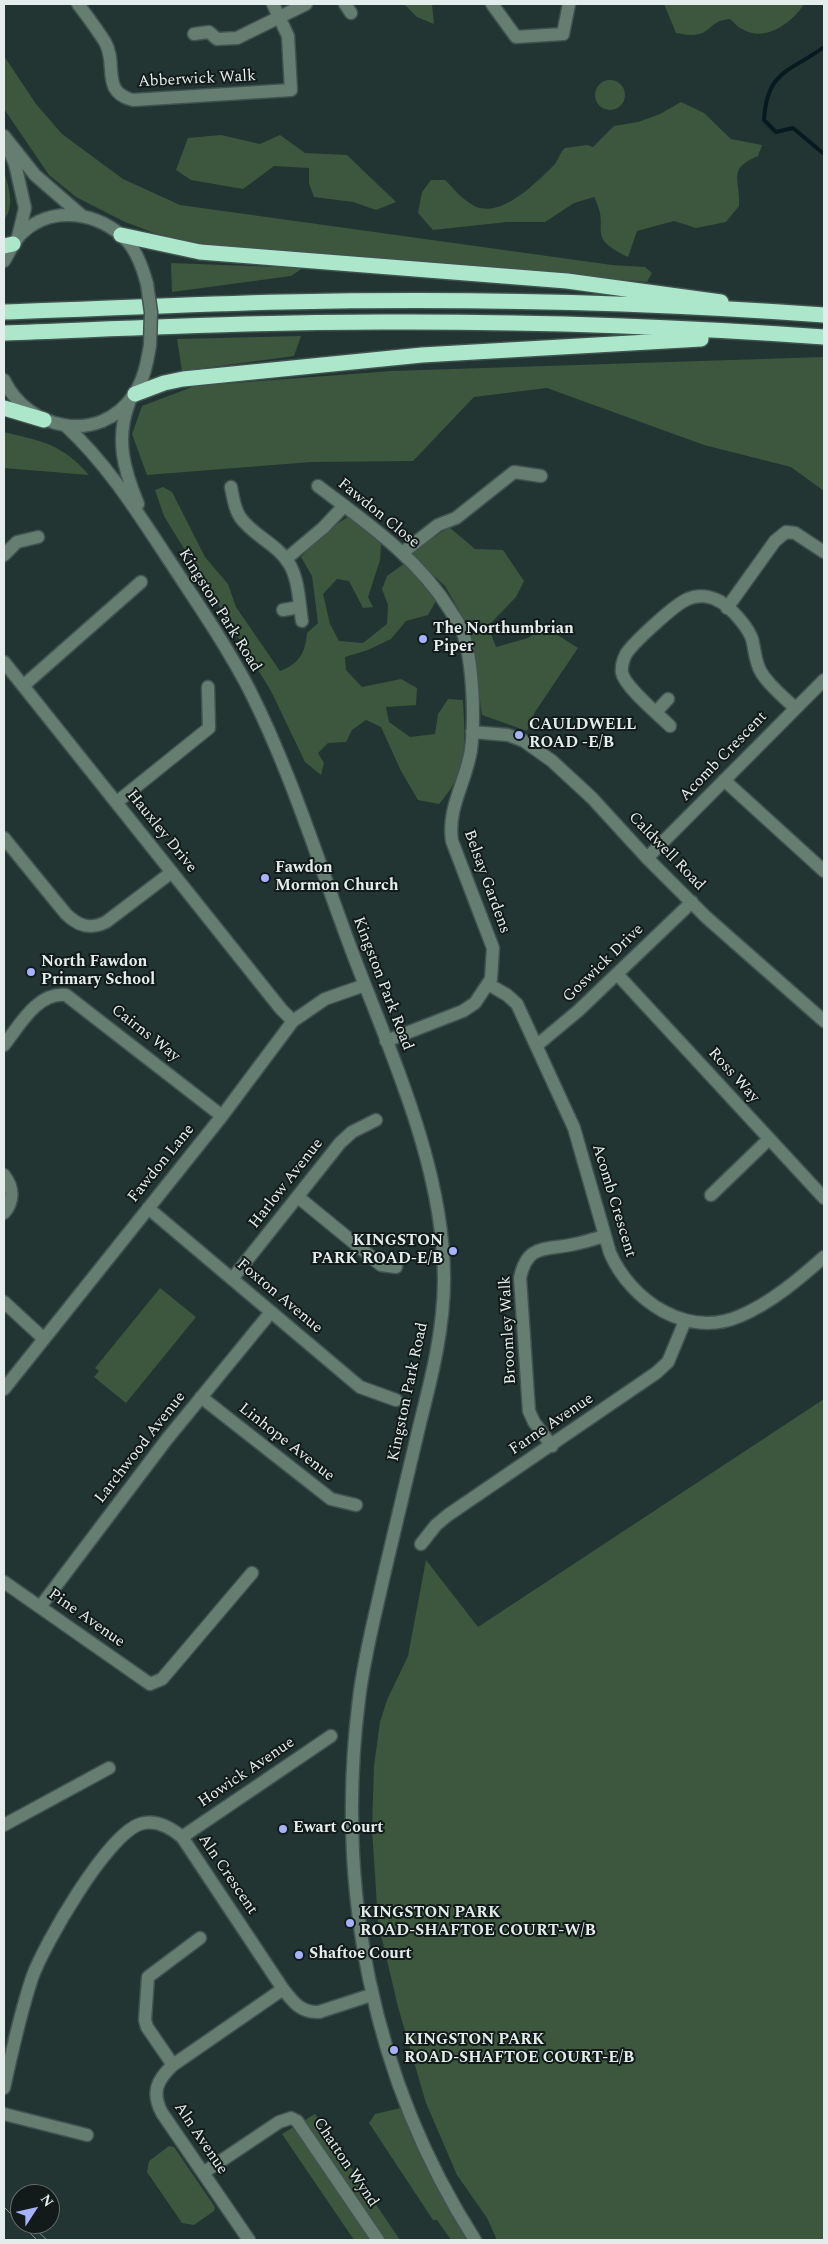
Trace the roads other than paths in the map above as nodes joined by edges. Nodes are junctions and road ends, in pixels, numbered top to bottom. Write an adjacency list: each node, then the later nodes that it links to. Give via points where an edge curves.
1 (78, 4): 6 (street, Abberwick Walk, via 106,44 114,90 123,98 132,100 292,90 288,36)
2 (273, 4): 6 (street)
3 (306, 4): 6 (street)
4 (492, 4): 5 (street, via 516,37 563,34)
5 (569, 4)
6 (280, 16): 7 (street, via 238,38 217,39 209,32)
7 (194, 34)
8 (4, 136): 10 (street, via 35,175)
9 (4, 141): 12 (street, via 15,164 26,208)
10 (81, 215): 11 (street); 12 (street, via 56,215 40,220)
11 (121, 235): 15 (highway, via 200,252 567,281 679,294); 21 (street, Kingston Park Road, bridge, via 138,258 147,284 150,312 150,345 143,378)
12 (12, 242): 13 (street)
13 (4, 261)
14 (4, 312): 15 (highway, via 273,302 407,301 528,302)
15 (784, 312): 16 (highway)
16 (824, 315)
17 (4, 333): 18 (highway, via 274,323 408,322 531,323)
18 (779, 333): 19 (highway); 21 (highway, via 422,354 183,379 164,383)
19 (824, 337)
20 (4, 380): 23 (street, via 14,397 29,412)
21 (133, 397): 24 (street, via 107,418 85,426); 29 (street, Kingston Park Road, via 123,417 121,449)
22 (4, 408): 23 (highway)
23 (44, 420): 24 (street)
24 (66, 426): 29 (street, Kingston Park Road, via 106,468)
25 (541, 476): 31 (street, via 514,472 456,518 438,525)
26 (318, 486): 28 (street, Fawdon Close)
27 (232, 487): 34 (street, via 234,506 240,517)
28 (344, 506): 31 (street, Fawdon Close); 34 (street)
29 (146, 525): 58 (street, Kingston Park Road, via 248,688 276,747)
30 (38, 537): 33 (street, via 17,542)
31 (402, 552): 48 (street, Fawdon Close, via 439,593 463,632 471,682)
32 (824, 552): 37 (street, via 786,532 774,541)
33 (4, 555)
34 (286, 559): 36 (street, via 296,580)
35 (141, 582): 42 (street)
36 (300, 607): 38 (street); 39 (street)
37 (727, 608): 45 (street, via 751,637 762,674); 46 (street, via 712,598 689,598 679,603 626,654 622,674)
38 (283, 610)
39 (302, 621)
40 (4, 662): 42 (street, Hauxley Drive)
41 (824, 680): 45 (street, Acomb Crescent)
42 (23, 686): 50 (street, Hauxley Drive)
43 (208, 687): 50 (street, via 209,728)
44 (668, 700): 46 (street)
45 (795, 708): 49 (street, Acomb Crescent)
46 (656, 712): 47 (street)
47 (670, 726)
48 (472, 732): 52 (street, Caldwell Road, via 508,735 524,741 552,761 592,798); 57 (street, Belsay Gardens, via 470,752 451,813 450,828 452,841 493,948)
49 (724, 780): 52 (street, Acomb Crescent); 53 (street)
50 (117, 802): 54 (street, Hauxley Drive)
51 (4, 838): 54 (street, via 76,924 97,926 106,922)
52 (647, 858): 55 (street, Caldwell Road)
53 (824, 871)
54 (172, 872): 60 (street, Hauxley Drive)
55 (692, 902): 56 (street, Goswick Drive); 59 (street, Caldwell Road)
56 (617, 974): 63 (street, Goswick Drive); 66 (street, Ross Way)
57 (488, 984): 61 (street, Belsay Gardens, via 475,1003 463,1011); 63 (street, Acomb Crescent, via 517,1004)
58 (365, 985): 60 (street, Fawdon Lane, via 325,999); 61 (street, Kingston Park Road)
59 (824, 1021)
60 (294, 1022): 64 (street, Fawdon Lane)
61 (386, 1041): 96 (street, Kingston Park Road, via 413,1116 435,1196 442,1232 444,1279 442,1318 434,1364 371,1632 357,1714 352,1792 354,1857 357,1902)
62 (4, 1045): 64 (street, Cairns Way, via 39,1003 52,995 66,995)
63 (536, 1046): 73 (street, Acomb Crescent, via 574,1128)
64 (222, 1116): 71 (street, Fawdon Lane)
65 (376, 1120): 69 (street, Harlow Avenue, via 352,1132 340,1143)
66 (768, 1140): 68 (street); 70 (street, Ross Way)
67 (4, 1175): 72 (street, via 12,1195)
68 (711, 1195)
69 (298, 1197): 75 (street, via 381,1265); 76 (street, Harlow Avenue)
70 (824, 1198)
71 (148, 1208): 76 (street, Foxton Avenue); 80 (street, Fawdon Lane)
72 (4, 1213)
73 (605, 1236): 79 (street, Acomb Crescent, via 617,1270 628,1285 660,1311); 84 (street, Broomley Walk, via 538,1250 523,1264 520,1278 529,1410)
74 (824, 1257): 79 (street, Acomb Crescent, via 766,1302 739,1317 718,1321)
75 (396, 1267)
76 (232, 1280): 78 (street, Foxton Avenue)
77 (4, 1302): 80 (street)
78 (271, 1312): 82 (street, Larchwood Avenue); 83 (street, Foxton Avenue, via 360,1387)
79 (684, 1320): 84 (street, Farne Avenue, via 668,1362)
80 (43, 1338): 81 (street, Fawdon Lane)
81 (4, 1389)
82 (201, 1397): 85 (street, Linhope Avenue, via 331,1499); 89 (street, Larchwood Avenue)
83 (396, 1400)
84 (552, 1446): 86 (street, Farne Avenue, via 448,1515)
85 (356, 1505)
86 (421, 1544)
87 (252, 1573): 89 (street, Pine Avenue, via 162,1679 150,1684)
88 (4, 1582): 89 (street, Pine Avenue)
89 (40, 1607)
90 (331, 1736): 93 (street, Howick Avenue)
91 (109, 1768): 92 (street)
92 (4, 1825)
93 (182, 1837): 95 (street, Aln Crescent); 97 (street, Aln Crescent, via 172,1828 148,1823 131,1829 112,1848 79,1891 41,1959)
94 (200, 1938): 98 (street, via 148,1977 145,2020)
95 (283, 1988): 96 (street, Aln Crescent, via 292,2001 310,2013); 98 (street, Aln Avenue)
96 (371, 1995): 105 (street, Kingston Park Road, via 406,2106 443,2186)
97 (9, 2042): 99 (street, Aln Crescent)
98 (173, 2065): 102 (street, Aln Avenue, via 158,2081 157,2104)
99 (4, 2088)
100 (4, 2114): 101 (street)
101 (87, 2135)
102 (203, 2173): 103 (street, Aln Avenue); 104 (street, Chatton Wynd, via 279,2122 291,2118 297,2121)
103 (249, 2240)
104 (378, 2240)
105 (476, 2240)

